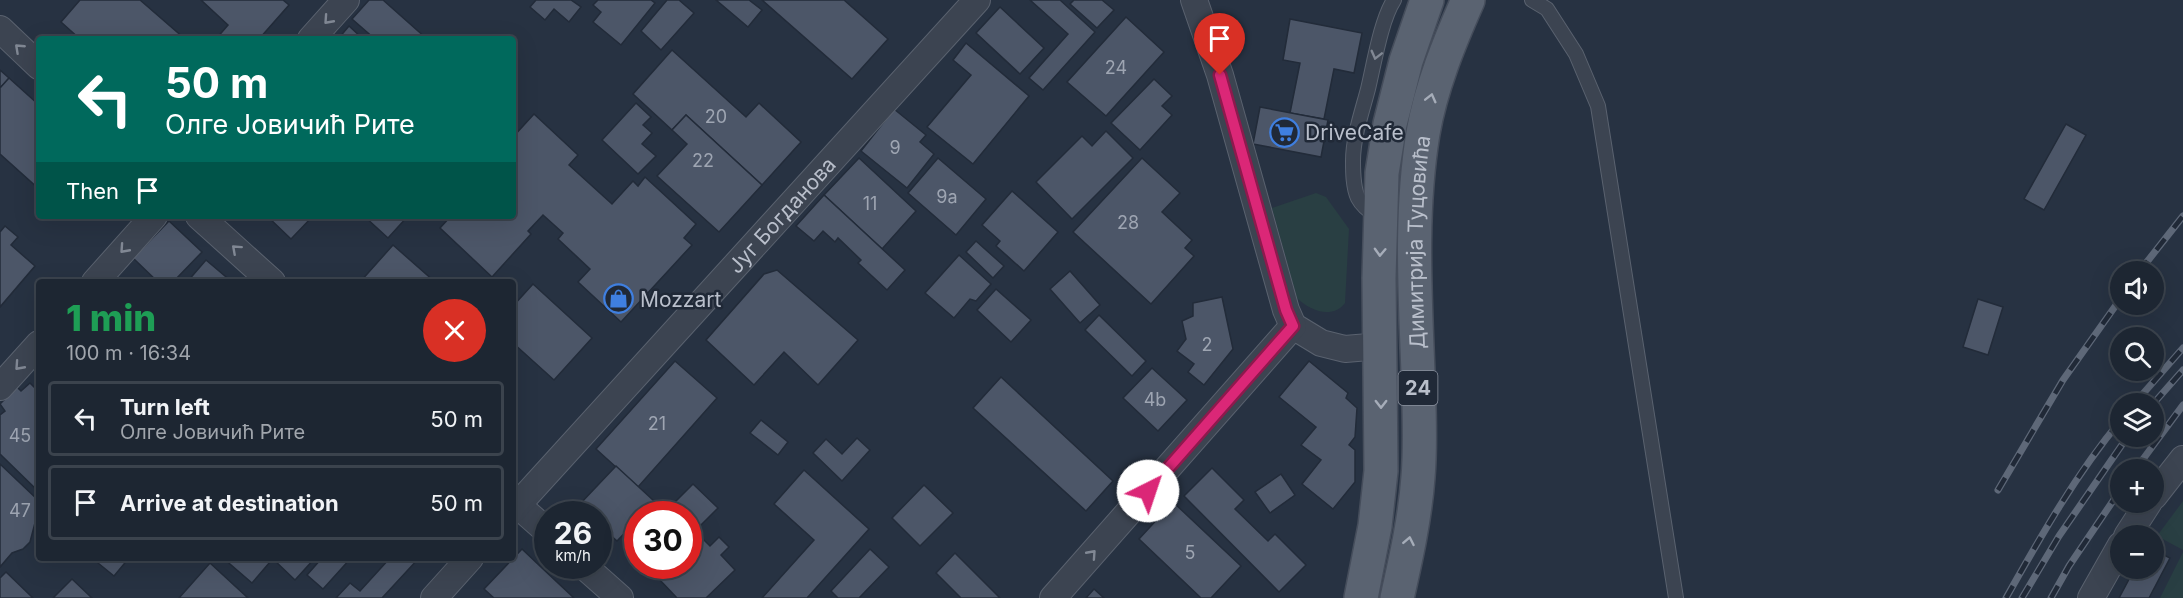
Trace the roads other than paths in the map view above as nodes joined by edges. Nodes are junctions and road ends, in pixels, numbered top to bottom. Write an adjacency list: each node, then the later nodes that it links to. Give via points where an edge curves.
1 (346, 0): 9 (street, one-way to 9)
2 (977, 0): 22 (street, Југ Богданова)
3 (1194, 0): 16 (street, via 1220,75)
4 (1394, 0): 13 (lane, one-way to 13, via 1378,49 1353,160 1358,198)
5 (1427, 0): 13 (main road, Димитрија Туцовића / 24, via 1390,124 1382,173)
6 (1468, 0): 32 (main road, Димитрија Туцовића / 24, one-way to 6, via 1418,477 1417,176 1434,89)
7 (1532, 0): 33 (lane, via 1547,9 1576,54 1598,106)
8 (0, 30): 10 (street, one-way to 8)
9 (314, 36)
10 (36, 63)
11 (151, 219): 14 (street, one-way to 14)
12 (203, 219): 15 (street, one-way to 12)
13 (1381, 219): 17 (main road, Димитрија Туцовића / 24, one-way to 17)
14 (98, 279)
15 (269, 279)
16 (1293, 326): 17 (street, via 1335,347); 30 (street, one-way to 16)
17 (1381, 346): 31 (main road, Димитрија Туцовића / 24, one-way to 31, via 1381,471)
18 (36, 347): 19 (street, one-way to 19)
19 (0, 387)
20 (2183, 459): 21 (street)
21 (2164, 483)
22 (516, 503)
23 (516, 507): 24 (street)
24 (534, 521)
25 (467, 561): 28 (street)
26 (2110, 564): 34 (street)
27 (599, 579): 29 (street)
28 (434, 598)
29 (620, 598)
30 (1053, 598)
31 (1361, 598)
32 (1397, 598)
33 (1676, 598)
34 (2091, 598)

